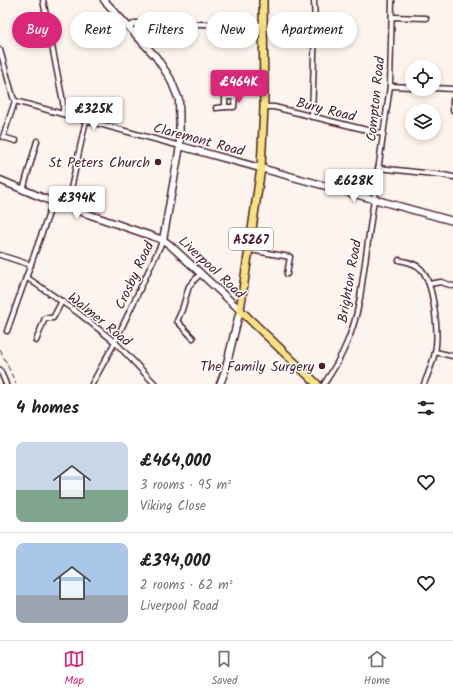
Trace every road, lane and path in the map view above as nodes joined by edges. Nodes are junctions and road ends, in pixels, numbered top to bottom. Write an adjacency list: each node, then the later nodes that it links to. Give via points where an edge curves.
1 (43, 0): 23 (street, via 63,102)
2 (104, 0): 9 (main road)
3 (263, 0): 8 (main road, A5267)
4 (314, 0): 24 (street)
5 (392, 0): 6 (street, Compton Road)
6 (392, 17): 7 (street); 11 (street, Compton Road)
7 (426, 18)
8 (264, 25): 9 (street, via 135,23); 14 (main road, A5267)
9 (129, 27): 29 (main road, via 156,57 170,78 179,100)
10 (0, 50): 18 (street)
11 (390, 86): 12 (street); 26 (street, Compton Road)
12 (405, 87)
13 (441, 88): 15 (street)
14 (263, 89): 16 (street, via 243,88); 20 (main road, A5267)
15 (453, 89)
16 (234, 97): 19 (street, via 225,97); 19 (street, via 234,107)
17 (453, 100): 22 (street)
18 (15, 101): 23 (street, Claremont Road); 28 (street, via 4,137)
19 (225, 107): 21 (street)
20 (264, 107): 24 (street, Bury Road, via 274,107); 30 (main road, A5267)
21 (216, 108)
22 (453, 110)
23 (63, 114): 25 (street, Claremont Road)
24 (312, 118): 26 (street, Bury Road)
25 (86, 120): 29 (street, Claremont Road); 37 (street)
26 (383, 134): 31 (street, Compton Road)
27 (37, 140): 34 (street)
28 (16, 141)
29 (180, 146): 30 (main road, Claremont Road); 39 (main road)
30 (260, 168): 35 (main road, Claremont Road); 40 (main road, A5267)
31 (378, 168): 32 (street); 35 (street, Compton Road)
32 (453, 177)
33 (0, 180): 34 (main road, Liverpool Road)
34 (23, 190): 36 (main road, Liverpool Road)
35 (373, 199): 38 (main road, Claremont Road); 63 (street, Brighton Road, via 355,320 339,361)
36 (53, 202): 37 (main road, Liverpool Road); 43 (street)
37 (67, 207): 39 (main road, Liverpool Road)
38 (453, 221)
39 (163, 240): 44 (main road, Liverpool Road); 54 (street, Crosby Road)
40 (250, 250): 45 (street, via 290,257); 50 (main road, A5267)
41 (0, 255): 43 (street)
42 (399, 260): 47 (street, via 414,263 422,270)
43 (31, 265): 46 (street)
44 (201, 273): 50 (main road, Liverpool Road); 52 (street, via 189,286 177,321)
45 (286, 274)
46 (26, 277): 49 (street, Walmer Road); 51 (street)
47 (429, 284): 48 (street, via 441,282); 55 (street, via 436,315)
48 (453, 286)
49 (62, 301): 53 (street, via 53,318 45,318); 54 (street, Walmer Road)
50 (240, 310): 61 (main road); 62 (main road, Liverpool Road)
51 (7, 330)
52 (193, 338)
53 (36, 341)
54 (115, 342): 59 (street, Crosby Road); 60 (street, Walmer Road)
55 (436, 352): 56 (street); 64 (street)
56 (453, 356)
57 (0, 370): 58 (street)
58 (6, 384)
59 (92, 384)
60 (155, 384)
61 (220, 384)
62 (317, 384)
63 (324, 384)
64 (424, 384)

